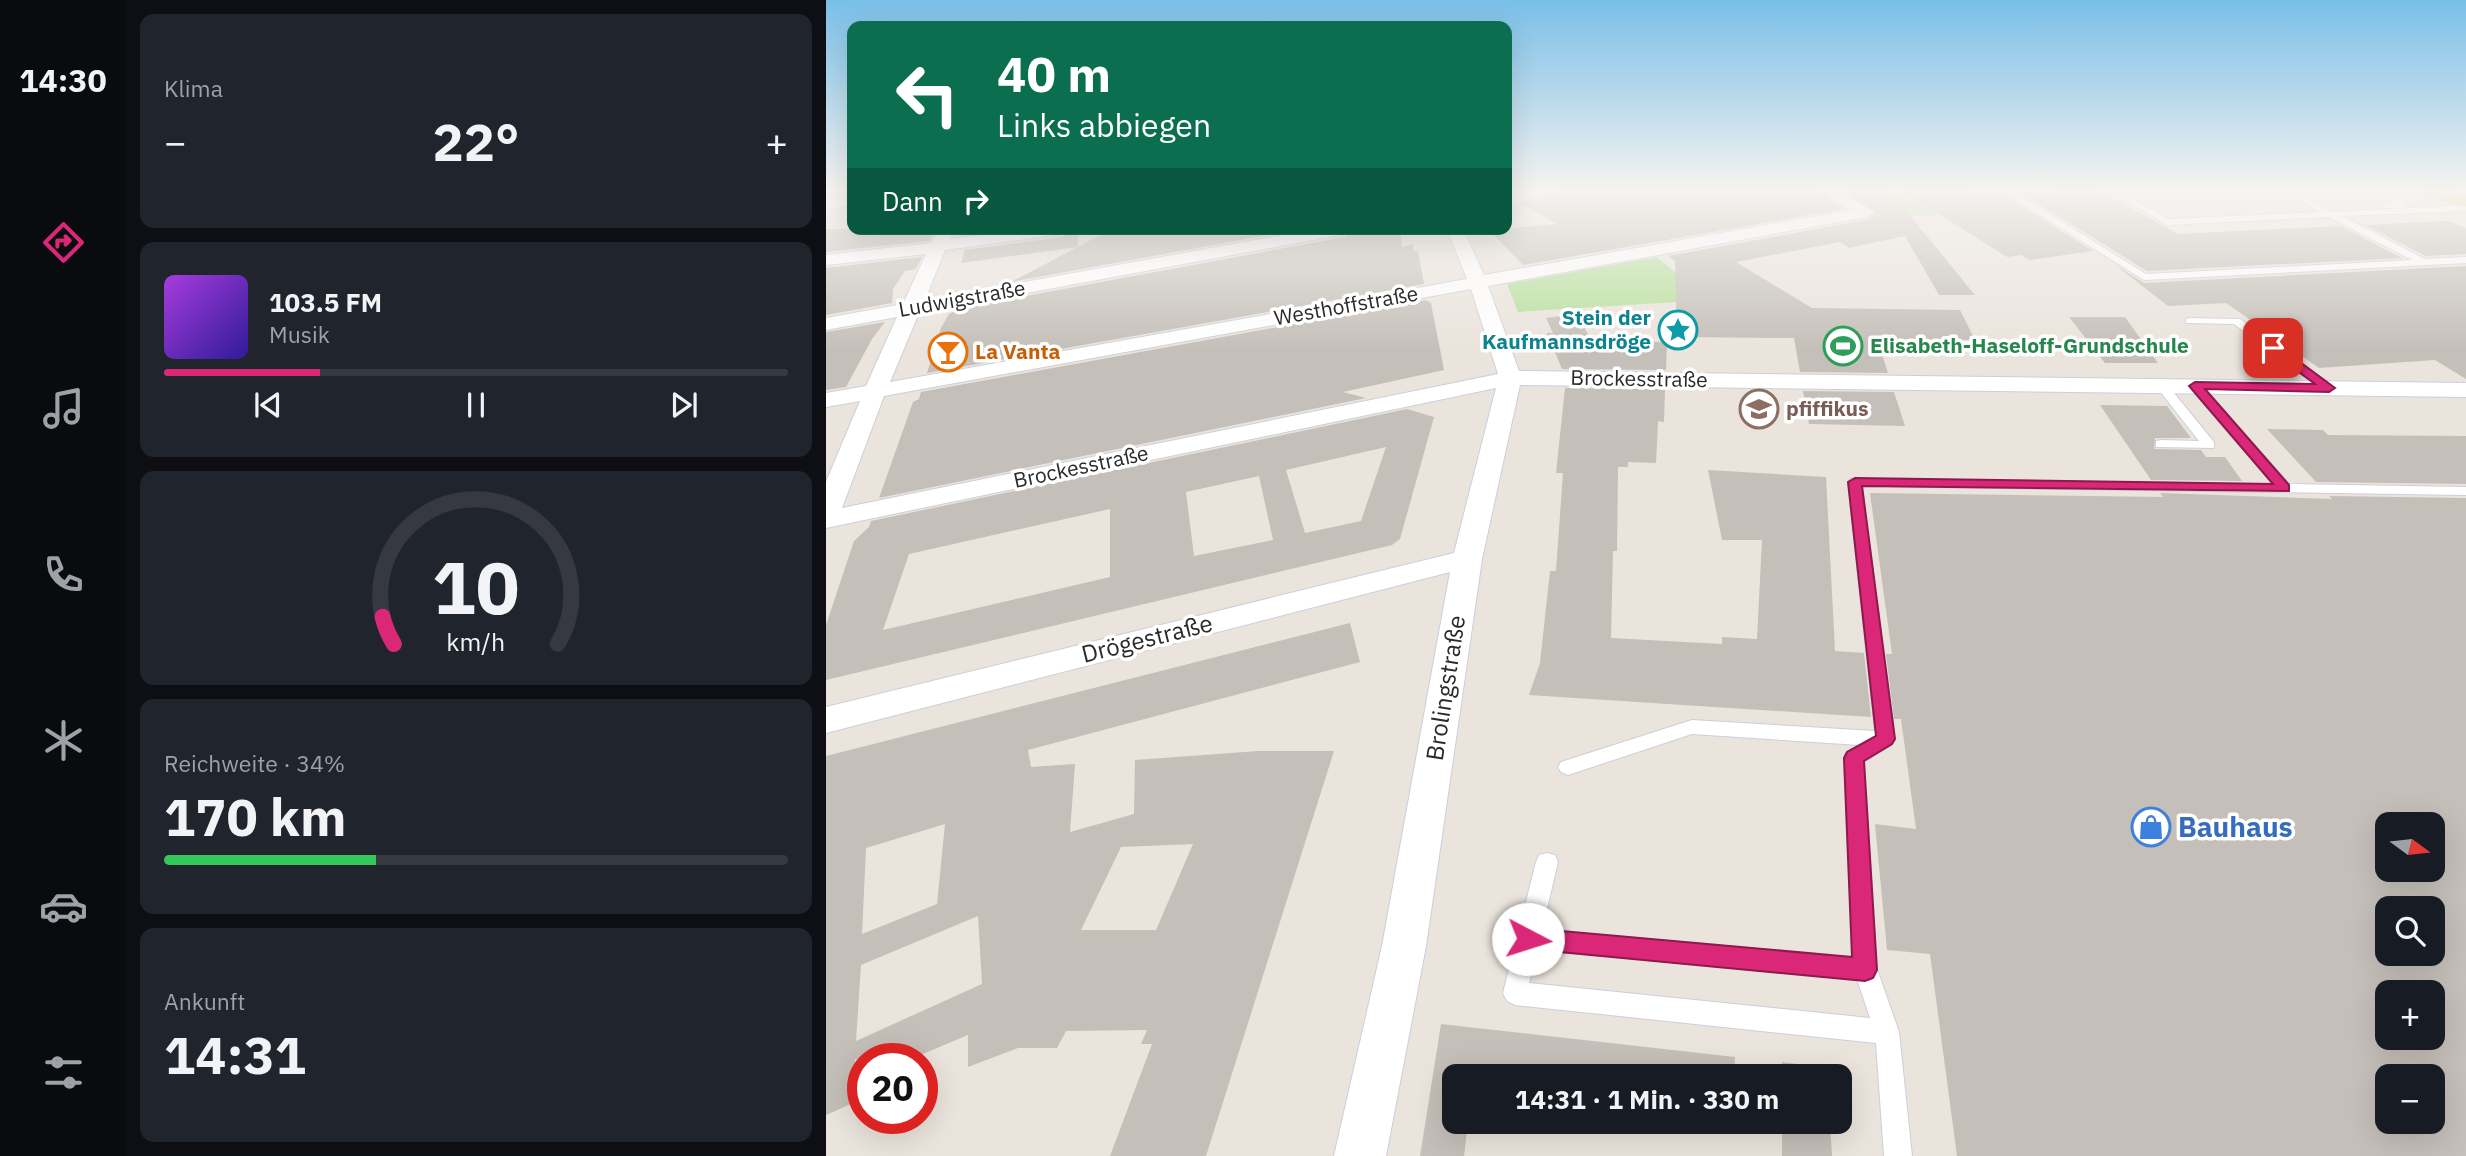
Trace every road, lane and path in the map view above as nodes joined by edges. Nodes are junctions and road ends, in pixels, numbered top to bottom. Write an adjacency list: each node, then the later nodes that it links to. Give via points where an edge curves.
1 (923, 244): 8 (street)
2 (940, 244): 12 (street)
3 (1264, 244): 12 (street, Ludwigstraße)
4 (1461, 244): 11 (street)
5 (1691, 244): 11 (street, Westhoffstraße)
6 (2092, 244): 10 (lane, via 2144,277)
7 (2390, 244): 10 (lane)
8 (826, 260)
9 (2466, 260): 10 (lane)
10 (2424, 262)
11 (1478, 283): 15 (street); 20 (street, Westhoffstraße)
12 (912, 308): 14 (street, Ludwigstraße); 20 (street)
13 (2190, 321): 18 (lane, via 2236,321)
14 (826, 324)
15 (1510, 378): 16 (street, Brockesstraße); 25 (street, Brockesstraße); 26 (street, Brolingstraße)
16 (2161, 385): 17 (street, Brockesstraße); 22 (lane, via 2209,445)
17 (2195, 386): 18 (street, Brockesstraße); 23 (lane)
18 (2329, 388): 19 (street, Brockesstraße)
19 (2466, 390)
20 (875, 391): 21 (street, Westhoffstraße); 25 (street)
21 (826, 400)
22 (2161, 444)
23 (2284, 488): 24 (lane); 28 (lane, via 1855,482)
24 (2466, 491)
25 (826, 518)
26 (1468, 559): 27 (street, Drögestraße); 34 (street, Brolingstraße, via 1404,946)
27 (826, 720)
28 (1885, 739): 29 (lane, via 1692,727); 32 (lane, via 1854,758)
29 (1568, 767)
30 (1548, 862): 31 (lane)
31 (1528, 939): 32 (lane); 33 (lane, via 1516,993)
32 (1865, 970): 33 (lane)
33 (1887, 1032): 35 (lane)
34 (1360, 1156)
35 (1898, 1156)

